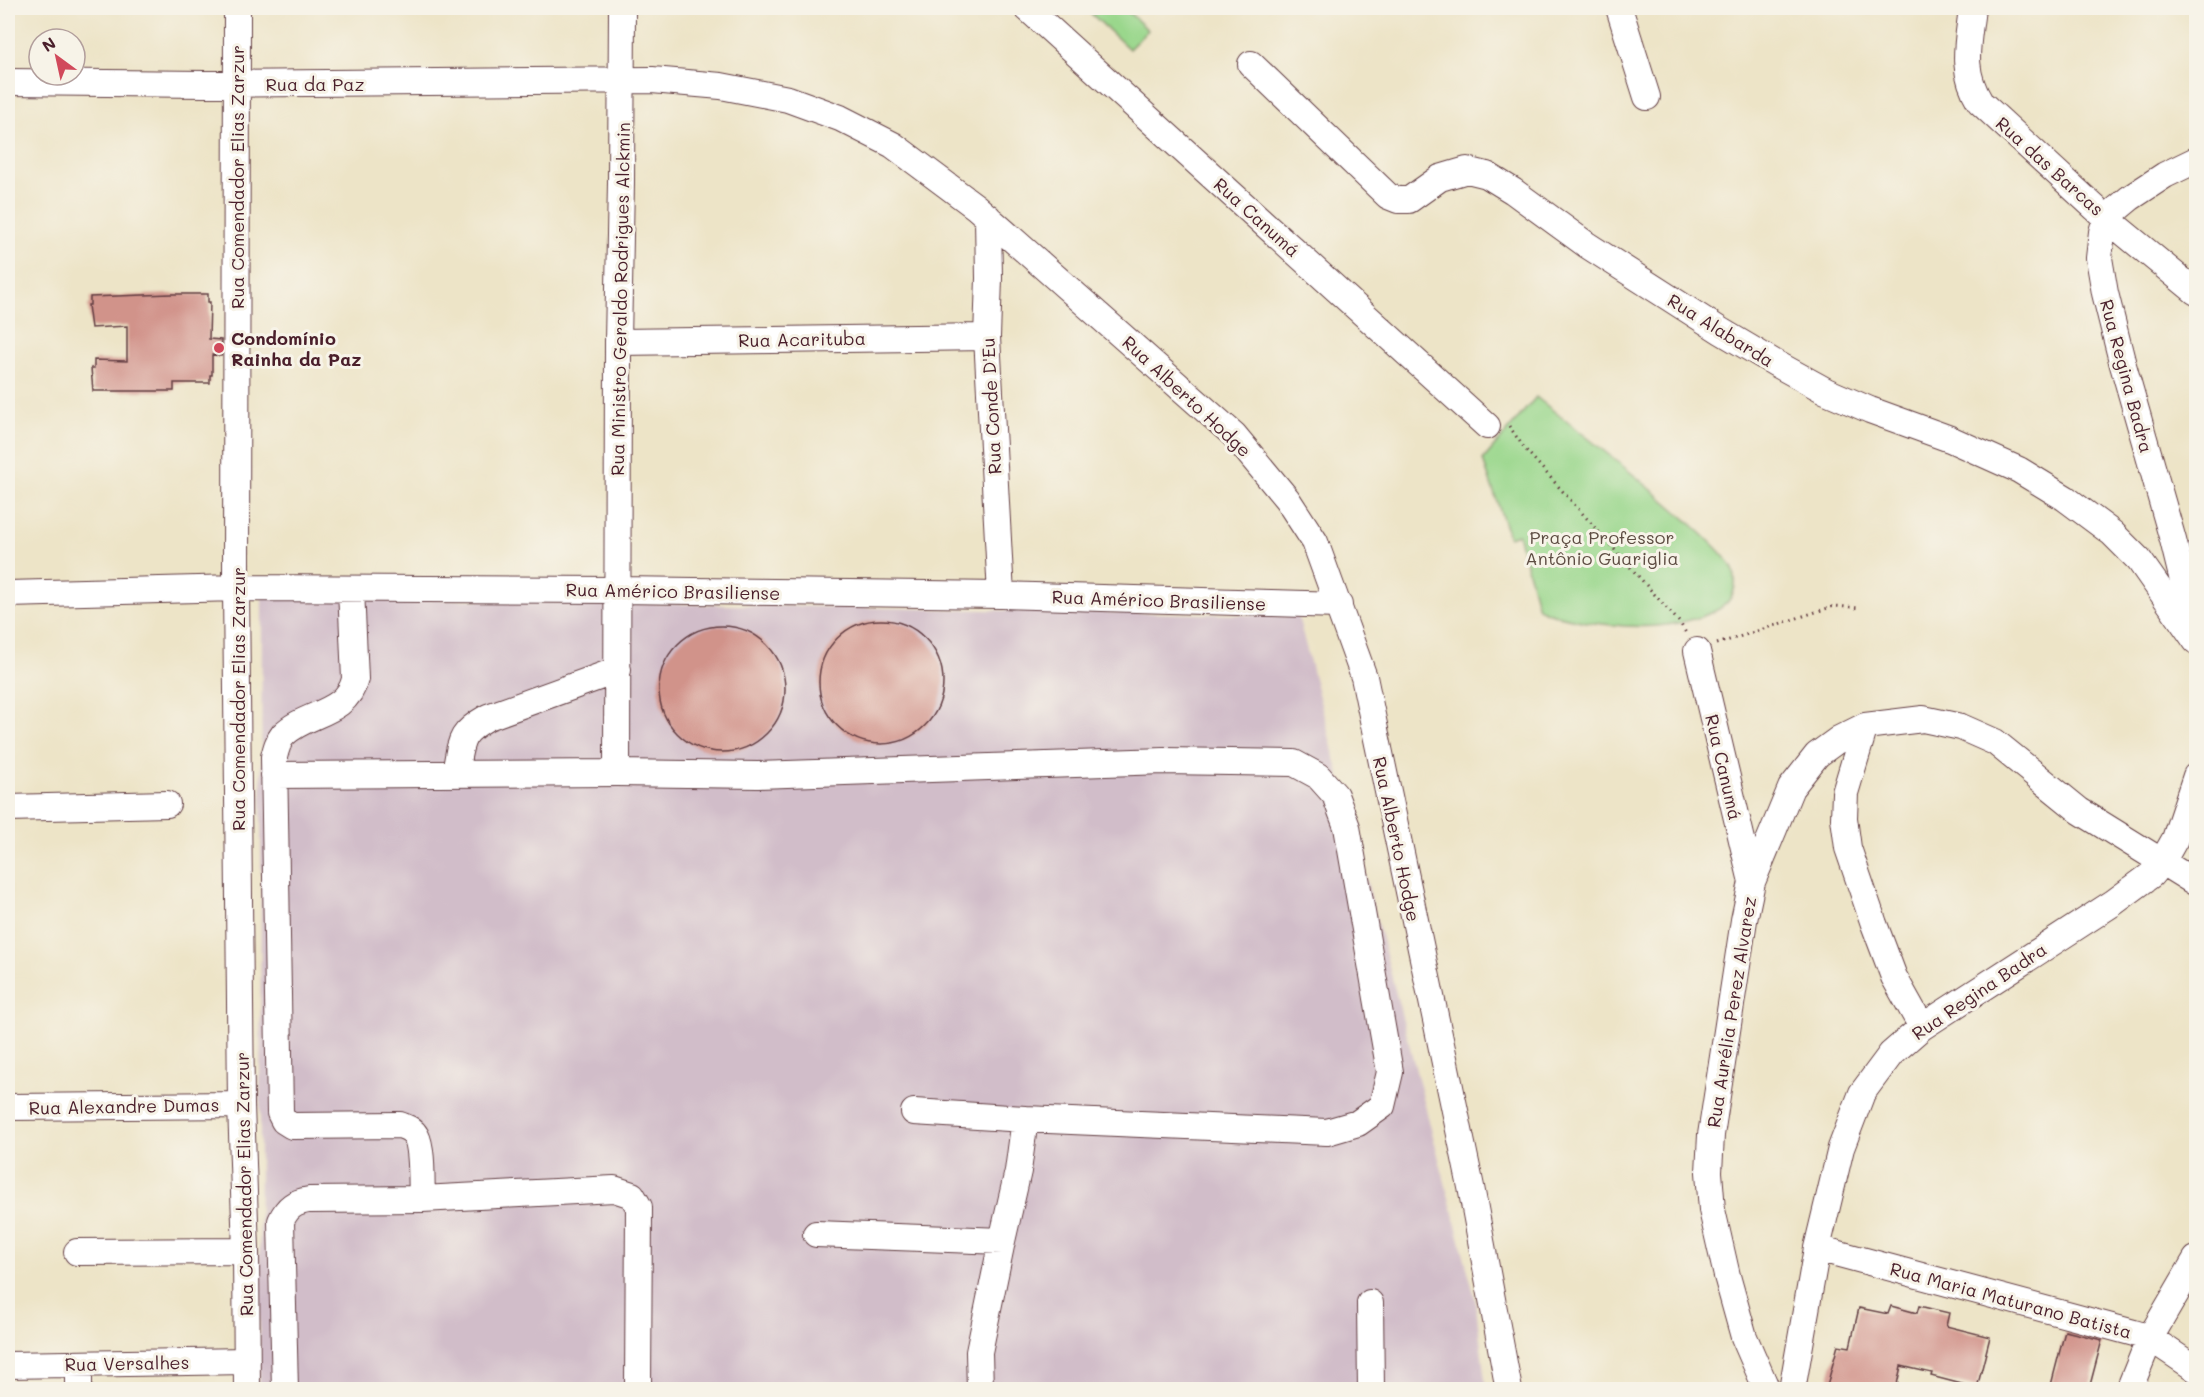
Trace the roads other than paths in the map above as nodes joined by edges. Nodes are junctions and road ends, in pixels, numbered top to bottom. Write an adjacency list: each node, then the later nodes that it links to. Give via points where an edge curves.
1 (237, 8): 9 (street, Rua Comendador Elias Zarzur)
2 (622, 8): 7 (street, Rua Ministro Geraldo Rodrigues Alckmin)
3 (1027, 8): 17 (street, Rua Canumá)
4 (1619, 8): 10 (street)
5 (1972, 8): 13 (street, Rua das Barcas, via 1966,63 1970,87 1980,102)
6 (1251, 64): 24 (street, Rua Alabarda, via 1388,196 1409,200 1440,178 1467,170 1487,175 1587,245 1774,363 1870,410 2019,470 2065,498 2112,533 2139,560)
7 (622, 81): 9 (street, Rua da Paz); 12 (street, Rua Alberto Hodge, via 721,87 788,99 840,118 893,145); 16 (street, Rua Ministro Geraldo Rodrigues Alckmin)
8 (8, 82): 9 (street, Rua da Paz)
9 (238, 84): 18 (street, Rua Comendador Elias Zarzur)
10 (1647, 97)
11 (2196, 160): 13 (street, via 2165,175)
12 (988, 217): 15 (street, Rua Conde D'Eu); 23 (street, Rua Alberto Hodge, via 1233,435 1287,499 1315,542)
13 (2106, 218): 14 (street, Rua das Barcas); 24 (street, Rua Regina Badra, via 2099,258 2105,293 2173,540)
14 (2196, 292)
15 (987, 337): 16 (street, Rua Acarituba); 22 (street, Rua Conde D'Eu)
16 (618, 342): 20 (street, Rua Ministro Geraldo Rodrigues Alckmin)
17 (1497, 424)
18 (236, 588): 19 (street, Rua Américo Brasiliense); 21 (street, Rua Américo Brasiliense); 38 (street, Rua Comendador Elias Zarzur)
19 (351, 588): 20 (street, Rua Américo Brasiliense); 30 (street, via 353,688 332,709 283,735 274,757)
20 (618, 591): 22 (street, Rua Américo Brasiliense); 26 (street, Rua Ministro Geraldo Rodrigues Alckmin)
21 (8, 594)
22 (1001, 595): 23 (street, Rua Américo Brasiliense)
23 (1339, 605): 61 (street, Rua Alberto Hodge, via 1364,677 1471,1187)
24 (2196, 640)
25 (1696, 651): 35 (street, Rua Canumá)
26 (618, 670): 28 (street, Rua Ministro Geraldo Rodrigues Alckmin); 29 (street, via 488,717 470,728 461,742)
27 (1864, 726): 34 (street, Rua Aurélia Perez Alvarez, via 1923,719 1961,727 1995,742 2080,811); 35 (street, Rua Aurélia Perez Alvarez, via 1817,755 1791,788); 37 (street, via 1845,793 1848,848 1894,977)
28 (617, 773): 29 (street); 41 (street, via 758,775 1164,761 1294,763 1318,776 1335,795 1347,827 1390,1072 1382,1106 1358,1123 1326,1132)
29 (455, 774): 30 (street)
30 (274, 775): 42 (street, via 280,1113 292,1126 409,1128 418,1143)
31 (2196, 776): 34 (street, Rua Regina Badra, via 2175,839)
32 (166, 804): 33 (street)
33 (8, 808)
34 (2162, 862): 36 (street, Rua Aurélia Perez Alvarez); 37 (street, Rua Regina Badra, via 2121,898)
35 (1752, 882): 62 (street, Rua Aurélia Perez Alvarez, via 1711,1135 1709,1172 1712,1210 1726,1276 1744,1337)
36 (2196, 883)
37 (1922, 1027): 45 (street, Rua Regina Badra, via 1891,1054 1862,1093 1841,1148)
38 (241, 1105): 39 (street, Rua Alexandre Dumas); 46 (street, Rua Comendador Elias Zarzur)
39 (8, 1107)
40 (914, 1112): 41 (street)
41 (1025, 1119): 44 (street)
42 (422, 1199): 57 (street, via 309,1200 296,1202 285,1212 281,1221); 58 (street, via 614,1190 632,1195 639,1207)
43 (816, 1234): 44 (street)
44 (1002, 1241): 59 (street, via 978,1352)
45 (1817, 1248): 50 (street, Rua Maria Maturano Batista); 63 (street, Rua Regina Badra)
46 (246, 1251): 47 (street); 51 (street, Rua Comendador Elias Zarzur)
47 (78, 1252)
48 (2196, 1259): 50 (street)
49 (1370, 1303): 60 (street)
50 (2150, 1338): 54 (street, Rua Maria Maturano Batista); 64 (street)
51 (247, 1361): 52 (street, Rua Versalhes); 56 (street, Rua Comendador Elias Zarzur)
52 (79, 1364): 53 (street, Rua Versalhes); 55 (street)
53 (8, 1365)
54 (2196, 1369)
55 (80, 1389)
56 (247, 1389)
57 (285, 1389)
58 (638, 1389)
59 (980, 1389)
60 (1371, 1389)
61 (1509, 1389)
62 (1767, 1389)
63 (1792, 1389)
64 (2129, 1389)

